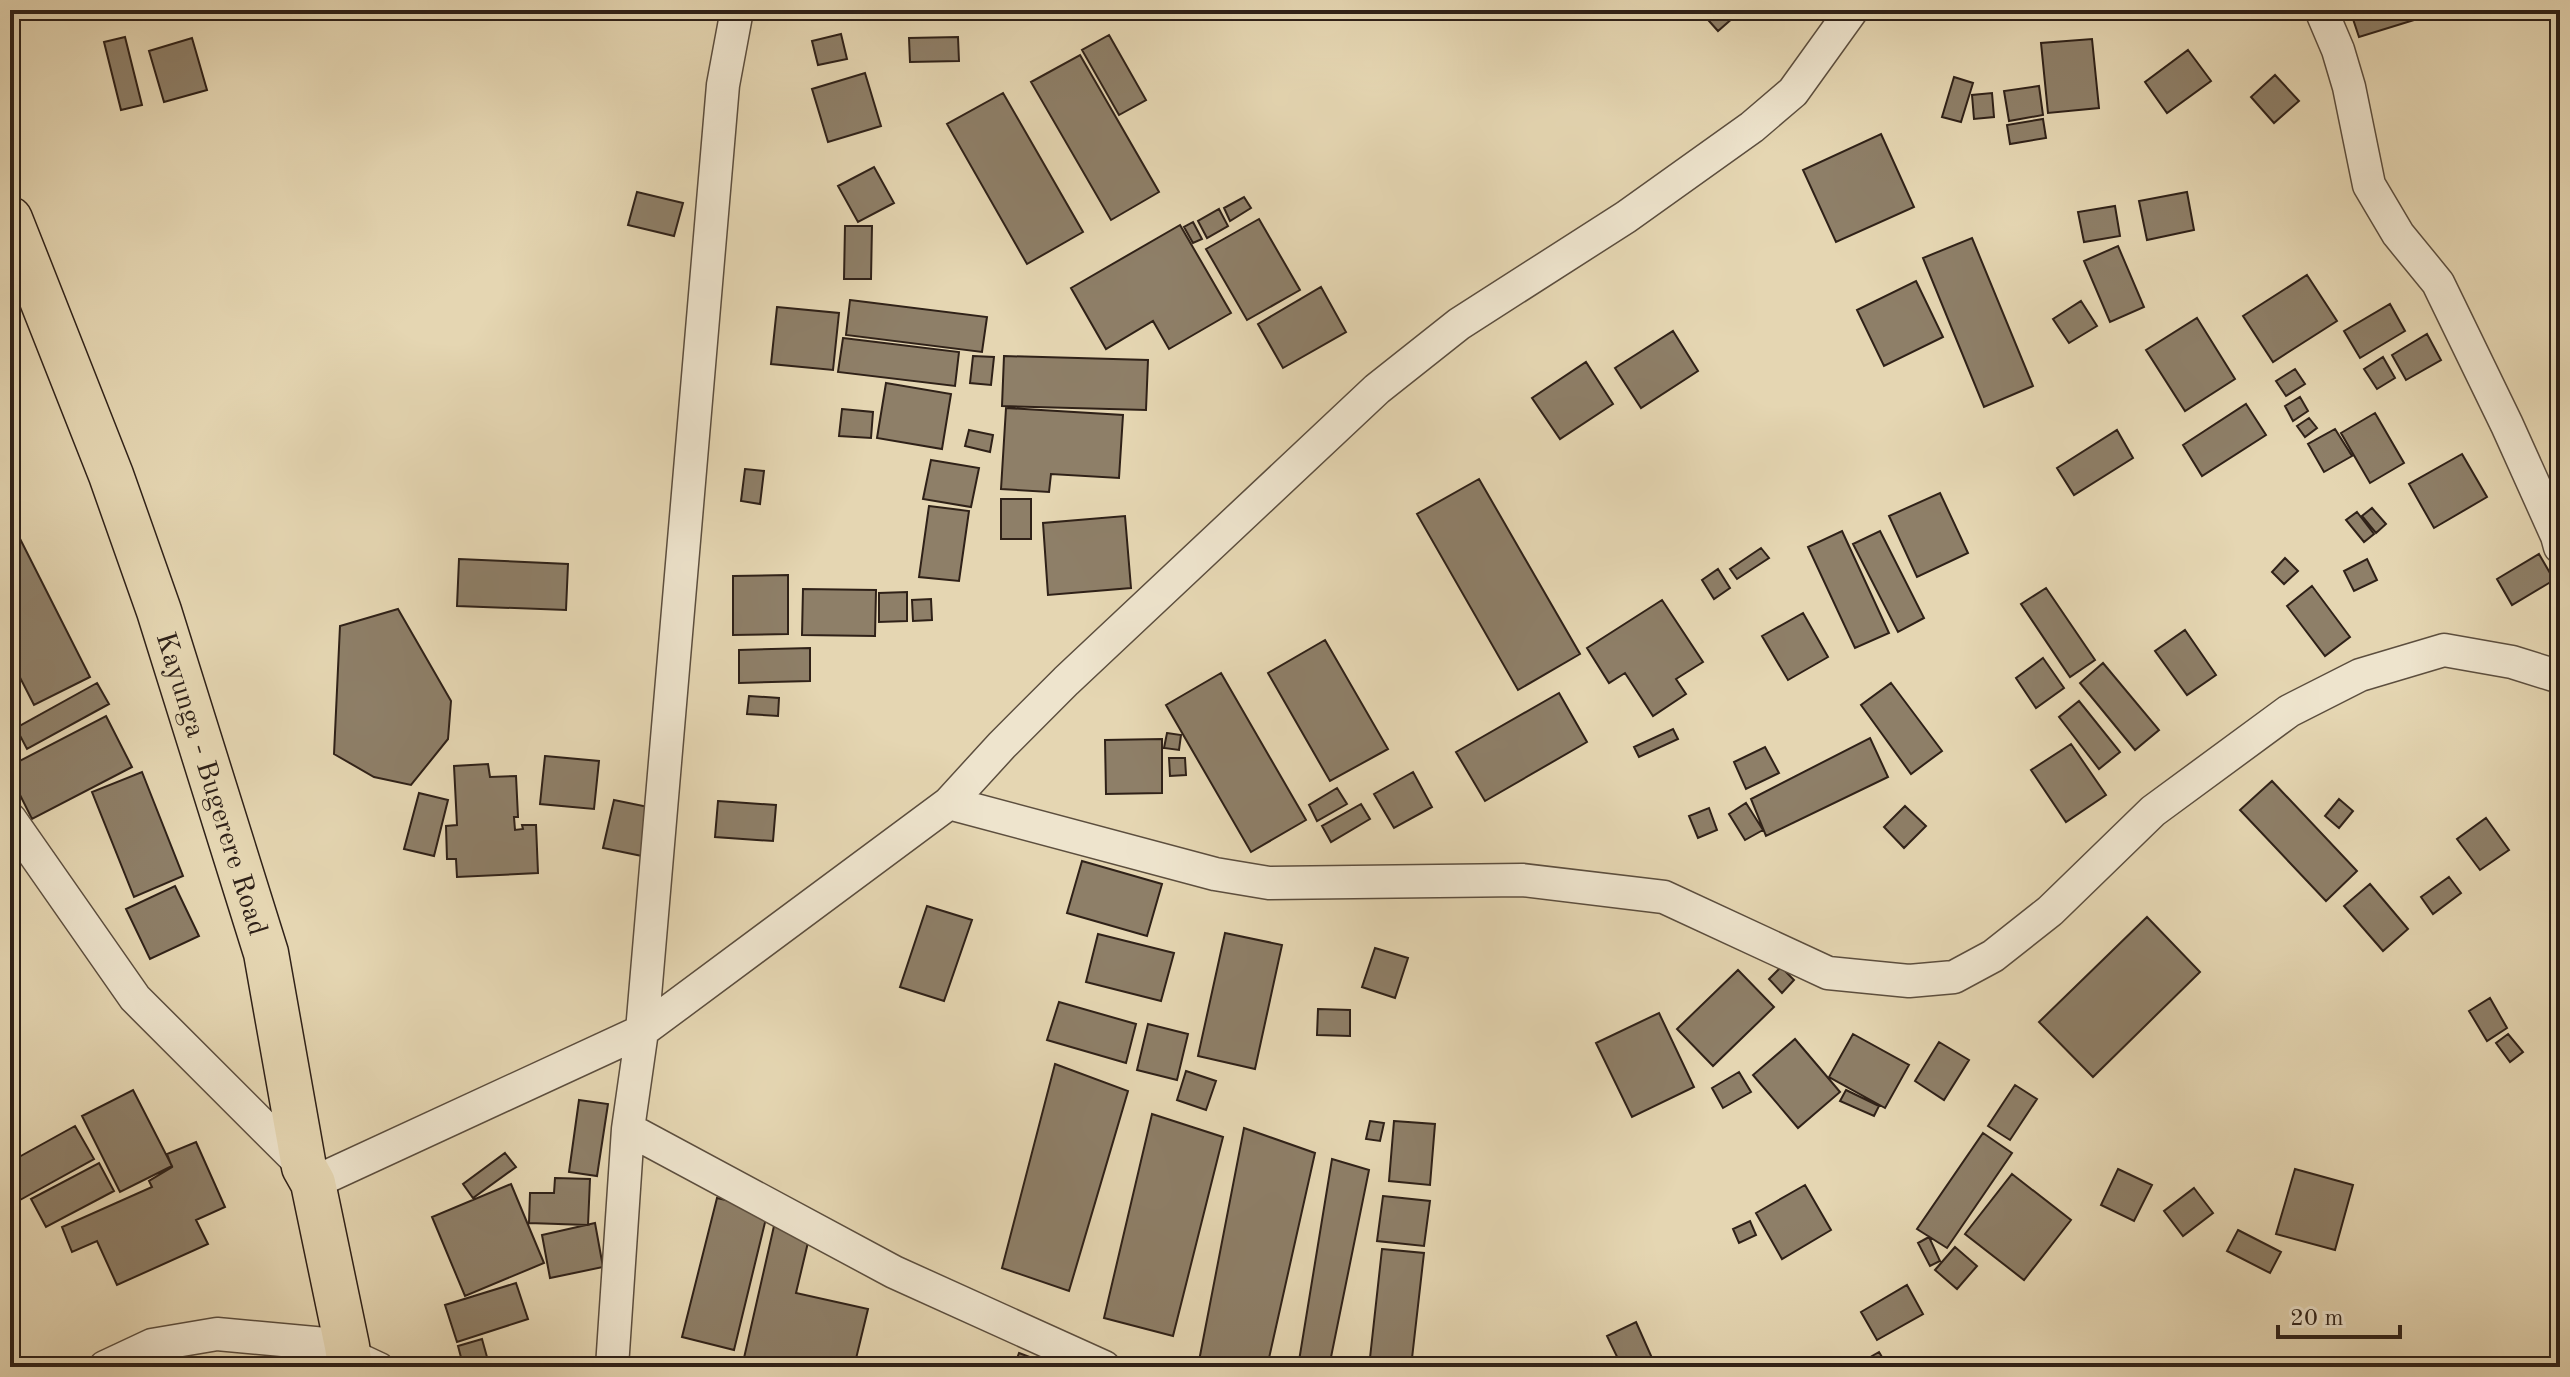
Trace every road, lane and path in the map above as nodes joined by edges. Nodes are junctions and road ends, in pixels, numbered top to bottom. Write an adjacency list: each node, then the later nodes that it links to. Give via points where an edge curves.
1 (737, 10): 9 (street, via 723,85)
2 (1852, 10): 7 (street, via 1793,92 1752,127 1626,217 1459,324 1377,389 1066,681)
3 (2321, 10): 5 (street, via 2349,87 2369,185 2398,234 2438,283)
4 (10, 219): 11 (main road, Kayunga - Bugerere Road, via 159,611 262,938)
5 (2560, 547)
6 (2560, 677): 7 (street, via 2444,650 2360,675 2289,711 2153,811 2050,911 1993,956 1954,977 1909,981 1828,973 1664,897 1522,880 1269,883 1215,874)
7 (949, 803): 9 (street)
8 (10, 819): 11 (street, via 135,998)
9 (642, 1031): 10 (street); 11 (street)
10 (628, 1129): 15 (street); 16 (street, via 894,1272)
11 (308, 1175): 12 (main road, Kayunga - Bugerere Road)
12 (348, 1356): 13 (street, via 217,1334 152,1345); 14 (lane)
13 (105, 1367)
14 (386, 1367)
15 (612, 1367)
16 (1104, 1367)

